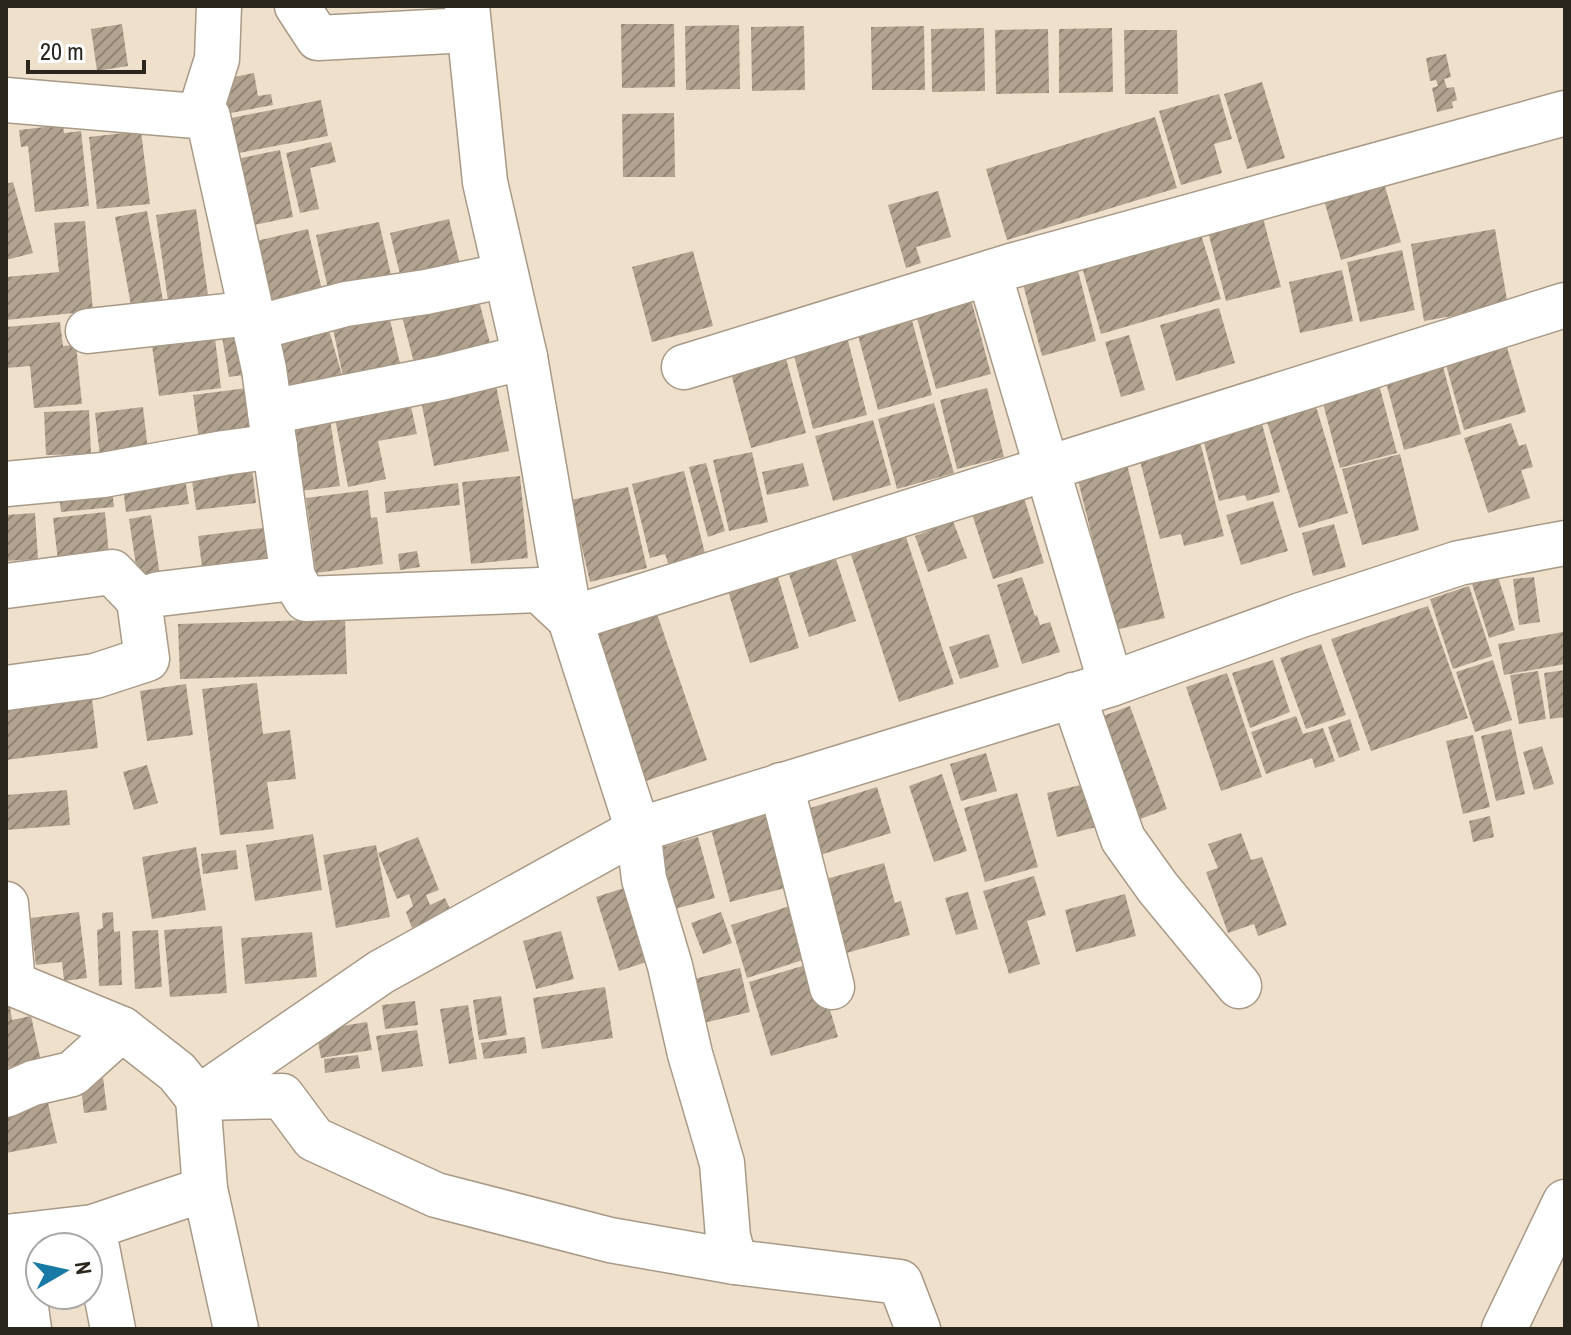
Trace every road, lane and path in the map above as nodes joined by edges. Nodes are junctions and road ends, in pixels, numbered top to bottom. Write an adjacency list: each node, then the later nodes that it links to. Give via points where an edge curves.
1 (219, 6): 6 (street, via 217,59)
2 (297, 6): 3 (street, via 318,38)
3 (468, 18): 8 (street, via 485,182)
4 (6, 100): 6 (street)
5 (1565, 113): 7 (street)
6 (199, 116): 10 (street, via 208,117)
7 (989, 273): 13 (street); 15 (street)
8 (506, 275): 10 (street); 12 (street)
9 (1565, 305): 15 (street)
10 (253, 320): 11 (street); 14 (street)
11 (88, 331)
12 (525, 357): 14 (street); 21 (street)
13 (684, 367)
14 (272, 429): 16 (street, via 224,453 103,475); 18 (street)
15 (1046, 468): 21 (street); 23 (street)
16 (6, 484)
17 (1565, 543): 23 (street, via 1459,563)
18 (293, 578): 20 (street); 21 (street, via 306,599 539,590)
19 (6, 586): 20 (street, via 112,572)
20 (139, 600): 22 (street, via 147,659 95,676)
21 (570, 619): 25 (street)
22 (6, 688)
23 (1092, 689): 24 (street); 28 (street, via 1123,839)
24 (781, 785): 25 (street); 29 (street)
25 (638, 830): 32 (street, via 381,972); 37 (street, via 644,879 722,1163)
26 (6, 904): 27 (street)
27 (9, 983): 30 (street)
28 (1239, 986)
29 (832, 987)
30 (122, 1029): 31 (street, via 72,1074); 32 (street, via 177,1072)
31 (6, 1095)
32 (198, 1098): 33 (street); 37 (street, via 282,1096 314,1139 436,1195 610,1240)
33 (205, 1189): 35 (street); 40 (street)
34 (1565, 1202): 42 (street)
35 (93, 1227): 36 (street); 39 (street)
36 (11, 1237): 38 (street)
37 (735, 1262): 41 (street, via 900,1282)
38 (29, 1329)
39 (113, 1329)
40 (236, 1329)
41 (918, 1329)
42 (1504, 1329)

